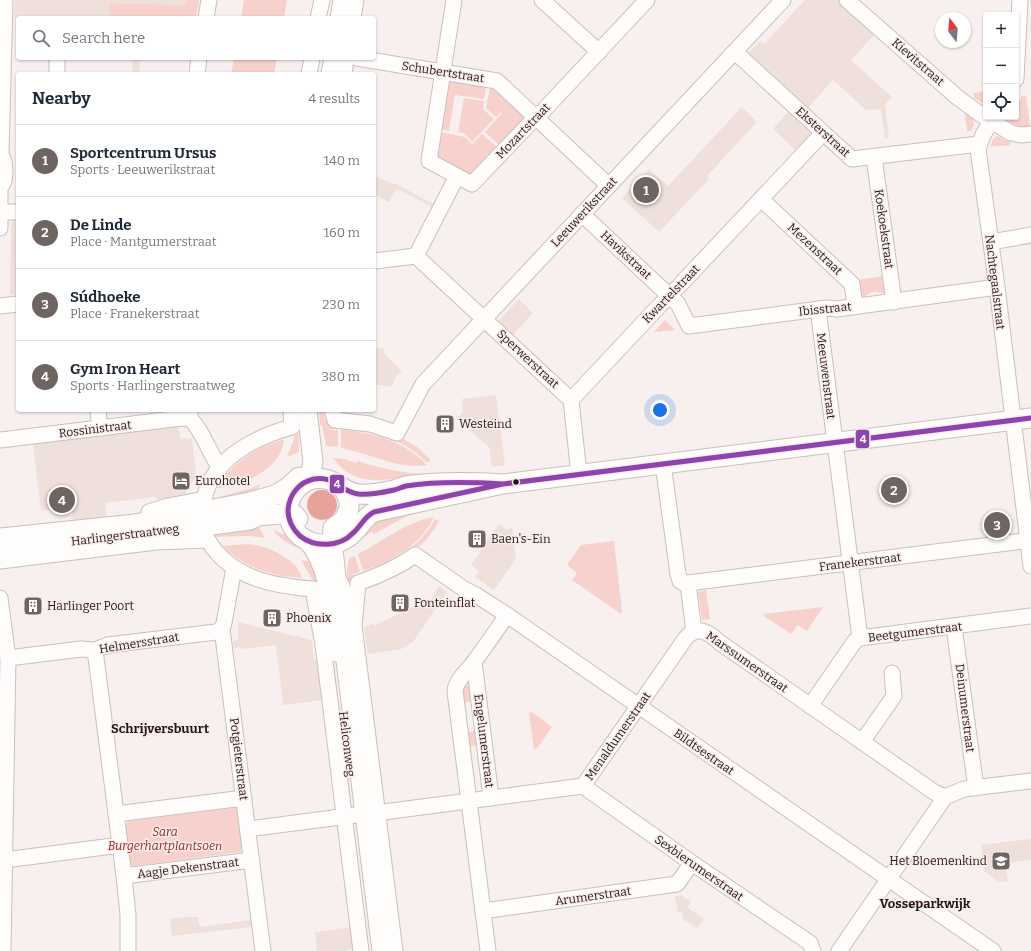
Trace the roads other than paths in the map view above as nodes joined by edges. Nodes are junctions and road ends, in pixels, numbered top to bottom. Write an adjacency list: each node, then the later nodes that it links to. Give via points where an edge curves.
1 (5, 0): 18 (street)
2 (209, 0): 13 (street)
3 (322, 0): 14 (street)
4 (334, 0): 15 (main road)
5 (343, 0): 16 (main road)
6 (356, 0): 17 (street)
7 (454, 0): 35 (street)
8 (542, 0): 20 (street)
9 (647, 0): 20 (street, Mozartstraat)
10 (847, 0): 36 (street, Kievitstraat, via 957,97)
11 (1020, 0): 19 (street)
12 (774, 3): 21 (street, Leeuwerikstraat)
13 (206, 16)
14 (318, 16)
15 (331, 16)
16 (340, 16)
17 (353, 16)
18 (11, 30): 43 (street)
19 (1018, 48)
20 (599, 52): 37 (street, Mozartstraat)
21 (735, 52): 40 (street, Eksterstraat); 46 (street, Leeuwerikstraat)
22 (57, 60): 29 (street)
23 (199, 60): 30 (street)
24 (312, 60): 31 (street)
25 (324, 60): 32 (main road)
26 (334, 60): 33 (main road)
27 (346, 60): 34 (street)
28 (369, 60): 35 (street, Schubertstraat)
29 (57, 72)
30 (197, 72)
31 (309, 72)
32 (322, 72)
33 (331, 72)
34 (344, 72)
35 (443, 72): 37 (street, Schubertstraat, via 497,81); 45 (street, via 429,161)
36 (983, 113)
37 (536, 117): 45 (street, Mozartstraat, via 472,184); 46 (street, Schubertstraat)
38 (991, 120): 42 (street)
39 (993, 120): 41 (street, Kievitstraat, via 1015,135)
40 (823, 133): 44 (street, Eksterstraat, via 852,159); 48 (street, Kwartelstraat)
41 (1031, 134)
42 (979, 144): 44 (street, Eksterstraat); 54 (street, Nachtegaalstraat)
43 (0, 156): 47 (street, via 4,160 5,172)
44 (874, 157): 59 (street, Koekoekstraat)
45 (457, 176): 55 (street)
46 (609, 186): 51 (street, Leeuwerikstraat)
47 (0, 188): 49 (street)
48 (761, 199): 58 (street, Kwartelstraat); 62 (street, Mezenstraat, via 852,284)
49 (0, 212): 50 (street); 52 (street)
50 (16, 212)
51 (582, 214): 58 (street, Havikstraat); 64 (street, Leeuwerikstraat)
52 (0, 228)
53 (1031, 235): 54 (street)
54 (990, 242): 57 (street, Nachtegaalstraat)
55 (416, 256): 56 (street); 64 (street, Sperwerstraat)
56 (376, 261)
57 (997, 287): 59 (street, Ibisstraat); 71 (street, Nachtegaalstraat)
58 (670, 296): 63 (street, Ibisstraat, via 678,304 689,326); 65 (street, Kwartelstraat)
59 (894, 302): 62 (street, Ibisstraat)
60 (16, 304): 61 (street)
61 (0, 306)
62 (855, 306): 63 (street, Ibisstraat)
63 (818, 309): 74 (street, Meeuwenstraat)
64 (483, 320): 65 (street, Sperwerstraat, via 494,327); 68 (street, Leeuwerikstraat, via 423,384 400,426 335,420)
65 (571, 400): 78 (street)
66 (98, 412): 72 (street)
67 (296, 412): 70 (street)
68 (333, 412)
69 (190, 414): 72 (street, Rossinistraat, via 182,418); 76 (street)
70 (305, 416): 76 (street, via 250,443); 77 (main road, via 328,466); 79 (main road, via 313,462)
71 (1022, 419): 74 (main road); 88 (street, Nachtegaalstraat)
72 (100, 428): 73 (street, Rossinistraat)
73 (0, 440)
74 (835, 442): 75 (main road); 92 (street, Meeuwenstraat)
75 (664, 464): 78 (main road); 95 (street, via 679,579 683,583)
76 (220, 468): 82 (street, via 209,483)
77 (334, 473): 79 (main road, via 319,470); 81 (main road, via 341,476)
78 (579, 474): 80 (main road)
79 (298, 483): 81 (main road, Harlingerstraatweg, via 323,478); 82 (main road, Harlingerstraatweg, via 291,495 272,503 218,514); 84 (main road, via 290,502)
80 (503, 484): 81 (main road, via 446,482 360,494); 85 (main road)
81 (350, 489): 85 (main road, Heliconweg, via 358,505); 85 (main road, via 349,508 344,520 333,528)
82 (198, 506): 83 (street, Harlingerstraatweg, via 168,506); 86 (main road, Harlingerstraatweg, via 135,524)
83 (149, 512)
84 (290, 520): 85 (main road, via 295,515 300,524 321,536); 87 (main road, via 300,536); 89 (main road, Harlingerstraatweg, via 258,516 250,520)
85 (351, 528): 87 (main road, via 322,545); 96 (main road, Heliconweg, via 340,553 342,577)
86 (0, 538)
87 (308, 541): 96 (main road, Heliconweg, via 317,553)
88 (1029, 541): 92 (street, Franekerstraat); 93 (street, Nachtegaalstraat)
89 (0, 550)
90 (414, 555): 98 (street, Bildtsestraat); 120 (street, Heliconweg, via 402,564 358,583 354,626 358,654)
91 (0, 561): 94 (street, Harlingerstraatweg, via 162,541 208,540 221,557)
92 (850, 563): 95 (street, Franekerstraat); 104 (street, Meeuwenstraat)
93 (1031, 566)
94 (234, 568): 101 (street, Potgieterstraat); 103 (street, via 266,582 313,589)
95 (688, 583): 102 (street, Marssumerstraat)
96 (335, 591): 103 (main road, Heliconweg)
97 (0, 598): 106 (street)
98 (507, 615): 107 (street, Engelumerstraat); 109 (street, Bildtsestraat)
99 (1031, 616): 100 (street, Beetgumerstraat)
100 (954, 627): 104 (street, Beetgumerstraat); 114 (street, Deinumerstraat)
101 (222, 629): 105 (street, Helmersstraat, via 216,632 108,645); 116 (street, Potgieterstraat)
102 (694, 632): 109 (street, Menaldumerstraat, via 688,635); 110 (street, Marssumerstraat, via 707,632 723,646)
103 (334, 633): 120 (street, Heliconweg); 120 (main road, Heliconweg, via 345,653)
104 (860, 638): 110 (street, Beetgumerstraat, via 855,641)
105 (95, 650): 106 (street, Helmersstraat, via 81,649); 119 (street)
106 (8, 658): 123 (street)
107 (474, 662): 117 (street, Engelumerstraat); 118 (street, Engelumerstraat, via 455,691)
108 (892, 673): 111 (street, via 894,696)
109 (638, 706): 113 (street, Menaldumerstraat); 127 (street, Bildtsestraat)
110 (810, 706): 111 (street, Marssumerstraat)
111 (862, 742): 115 (street, Marssumerstraat)
112 (1031, 781): 114 (street)
113 (583, 786): 117 (street, Menaldumerstraat); 125 (street, Sexbierumerstraat)
114 (976, 788): 115 (street, via 958,791)
115 (945, 797): 127 (street)
116 (244, 798): 119 (street); 121 (street, Potgieterstraat)
117 (491, 798): 118 (street, Engelumerstraat)
118 (469, 800): 120 (street); 128 (street, Engelumerstraat)
119 (116, 814): 122 (street)
120 (361, 815): 121 (street); 132 (street, Heliconweg); 133 (main road, Heliconweg); 134 (main road, Heliconweg); 135 (street, Heliconweg)
121 (248, 829): 124 (street, Potgieterstraat)
122 (120, 845): 123 (street); 126 (street)
123 (4, 860): 129 (street)
124 (252, 860): 126 (street, Aagje Dekenstraat); 131 (street, Potgieterstraat)
125 (692, 863): 128 (street, Arumerstraat, via 677,884); 137 (street, Sexbierumerstraat, via 810,944)
126 (124, 876): 130 (street)
127 (889, 880): 138 (street); 139 (street, Bildtsestraat)
128 (483, 911): 136 (street, Engelumerstraat)
129 (3, 951)
130 (128, 951)
131 (263, 951)
132 (361, 951)
133 (373, 951)
134 (382, 951)
135 (395, 951)
136 (488, 951)
137 (813, 951)
138 (839, 951)
139 (993, 951)

